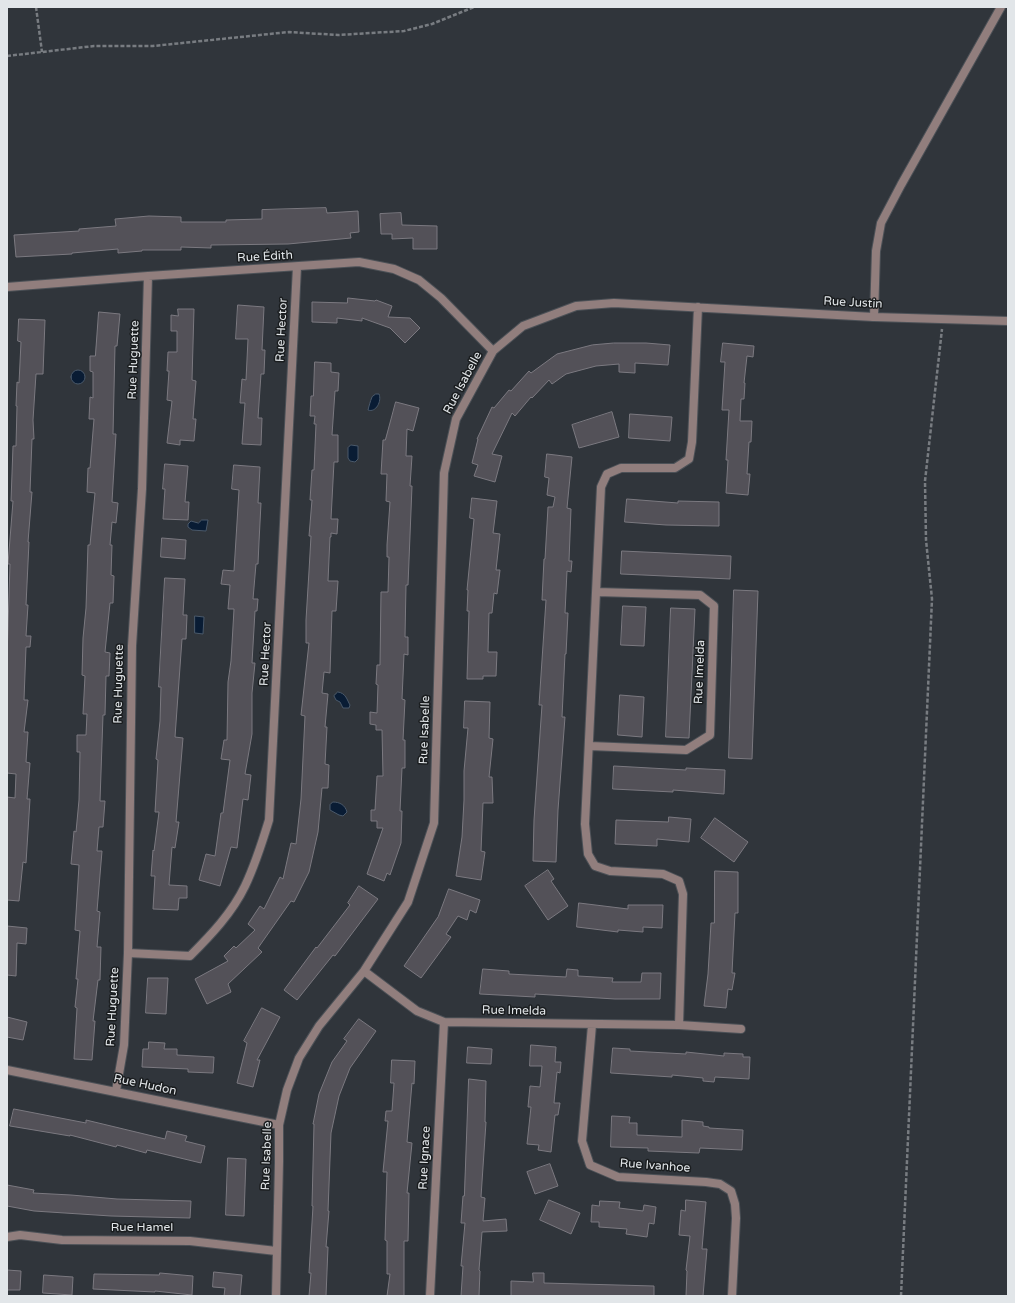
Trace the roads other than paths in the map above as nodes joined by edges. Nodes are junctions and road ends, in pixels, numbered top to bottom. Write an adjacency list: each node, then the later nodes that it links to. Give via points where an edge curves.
1 (1001, 7): 6 (street, via 881,223 876,252)
2 (297, 267): 3 (street, Rue Édith); 8 (street, Rue Édith, via 359,262 394,269 419,280 441,298); 11 (street, Rue Hector, via 269,820 259,853 244,888 208,938 190,956)
3 (148, 276): 4 (street, Rue Édith); 11 (street, Rue Huguette, via 142,489 132,646)
4 (7, 287)
5 (698, 307): 6 (street, Rue Justin); 8 (street, Rue Isabelle, via 614,303 576,306 523,326); 9 (street, via 689,459 675,468 621,468 607,474 601,487)
6 (874, 317): 7 (street, Rue Justin)
7 (1008, 321)
8 (493, 351): 12 (street, Rue Isabelle, via 456,419 444,473 434,823 408,902)
9 (597, 592): 10 (street); 10 (street, Rue Imelda, via 700,595 714,606 710,735 686,750)
10 (590, 746): 15 (street, via 585,824 588,854 595,866 610,871 663,874 678,882 683,894)
11 (128, 954): 18 (street, Rue Huguette, via 124,1044)
12 (364, 972): 13 (street, Rue Imelda, via 417,1011); 19 (street, Rue Isabelle, via 319,1026 299,1058 287,1090)
13 (444, 1022): 14 (street, Rue Imelda); 23 (street, Rue Ignace)
14 (592, 1024): 15 (street, Rue Imelda); 24 (street, Rue Ivanhoe, via 582,1142 590,1165 618,1177 706,1182 720,1184 731,1191 736,1218)
15 (679, 1025): 16 (street, Rue Imelda)
16 (741, 1029)
17 (7, 1070): 18 (street, Rue Hudon)
18 (116, 1091): 19 (street, Rue Hudon)
19 (279, 1125): 21 (street, Rue Isabelle)
20 (7, 1237): 21 (street, Rue Hamel, via 20,1235 62,1240 190,1241)
21 (276, 1251): 22 (street, Rue Isabelle)
22 (276, 1296)
23 (430, 1296)
24 (732, 1296)

